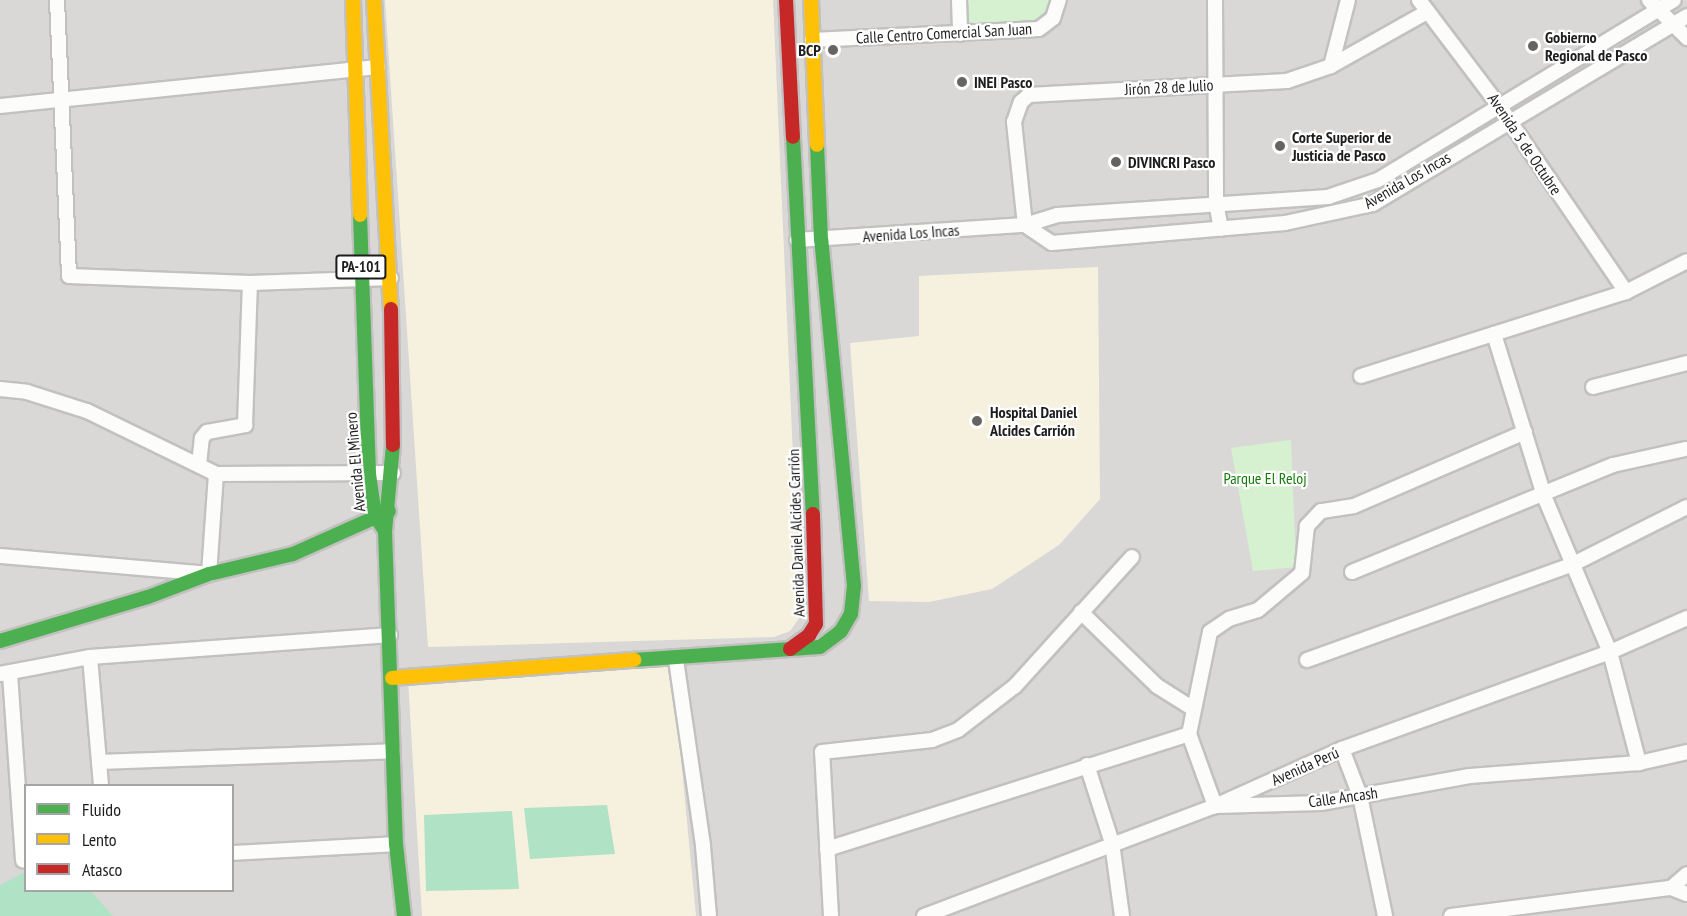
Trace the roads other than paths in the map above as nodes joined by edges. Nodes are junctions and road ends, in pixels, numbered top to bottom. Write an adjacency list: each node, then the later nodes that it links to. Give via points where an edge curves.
1 (57, 0): 23 (street)
2 (353, 0): 21 (street, Avenida El Minero / PA-101)
3 (374, 0): 20 (street, Avenida El Minero / PA-101)
4 (786, 0): 27 (street, Avenida Daniel Alcides Carrión)
5 (812, 0): 18 (street)
6 (958, 0): 16 (street)
7 (1059, 0): 16 (street, Calle Centro Comercial San Juan, via 1053,18 1039,28)
8 (1215, 0): 22 (street)
9 (1348, 0): 19 (street)
10 (1648, 0): 13 (street)
11 (1674, 0): 13 (street, Avenida Los Incas)
12 (1423, 6): 19 (street, Jirón 28 de Julio); 25 (street, Avenida 5 de Octubre)
13 (1659, 12): 15 (street); 25 (street, Avenida Los Incas)
14 (1687, 16): 15 (street, Avenida Los Incas)
15 (1675, 26): 17 (street); 26 (street, Avenida Los Incas)
16 (960, 34): 18 (street, Calle Centro Comercial San Juan)
17 (1687, 38)
18 (812, 40): 28 (street)
19 (1331, 66): 22 (street, Jirón 28 de Julio, via 1287,81)
20 (378, 67): 21 (street); 38 (street, Avenida El Minero / PA-101)
21 (356, 69): 23 (street); 37 (street, Avenida El Minero / PA-101)
22 (1218, 84): 31 (street); 32 (street, Jirón 28 de Julio, via 1029,96 1021,102 1014,122)
23 (62, 97): 24 (street); 39 (street, via 69,276)
24 (0, 106)
25 (1500, 106): 26 (street, Avenida 5 de Octubre); 29 (street, Avenida Los Incas)
26 (1508, 120): 30 (street, Avenida Los Incas); 40 (street, Avenida 5 de Octubre)
27 (793, 149): 28 (street); 34 (street, Avenida Daniel Alcides Carrión)
28 (817, 149): 35 (street)
29 (1408, 161): 30 (street); 31 (street, Avenida Los Incas, via 1378,180 1328,197)
30 (1417, 176): 33 (street, Avenida Los Incas, via 1373,204 1339,214)
31 (1216, 203): 32 (street, Avenida Los Incas, via 1056,215); 33 (street)
32 (1025, 225): 33 (street, Avenida Los Incas, via 1052,243); 35 (street, Avenida Los Incas)
33 (1221, 229)
34 (797, 240): 35 (street, Avenida Los Incas); 66 (street, Avenida Daniel Alcides Carrión, via 818,611 809,636)
35 (821, 240): 66 (street, via 854,586 851,614 841,631 820,648)
36 (1687, 261): 40 (street)
37 (361, 278): 38 (street); 39 (street); 51 (street, Avenida El Minero / PA-101)
38 (391, 278): 49 (street, Avenida El Minero / PA-101)
39 (250, 283): 48 (street, via 245,425 207,432 202,438)
40 (1626, 292): 41 (street)
41 (1494, 334): 43 (street); 46 (street)
42 (1687, 363): 44 (street)
43 (1361, 376)
44 (1593, 387)
45 (0, 389): 48 (street, via 27,392 87,411)
46 (1525, 432): 52 (street); 73 (street, via 1354,506 1321,511 1307,526 1302,573 1258,610 1229,619 1210,632)
47 (1686, 449): 52 (street, via 1612,465)
48 (199, 465): 50 (street)
49 (393, 473): 51 (street); 54 (street, Avenida El Minero / PA-101)
50 (216, 474): 51 (street); 59 (street)
51 (369, 474): 54 (street, Avenida El Minero / PA-101)
52 (1544, 496): 57 (street); 58 (street)
53 (1687, 507): 57 (street)
54 (382, 514): 59 (street, via 334,539 293,554); 64 (street, Avenida El Minero / PA-101)
55 (0, 556): 59 (street)
56 (1132, 557): 60 (street)
57 (1572, 564): 67 (street); 70 (street)
58 (1352, 572)
59 (209, 574): 62 (street, via 148,597)
60 (1081, 612): 73 (street, via 1157,686); 86 (street, via 1015,686 958,730 932,740 822,752)
61 (1687, 618): 67 (street, Avenida Perú)
62 (35, 630): 63 (street); 65 (street)
63 (0, 632)
64 (390, 635): 68 (street); 72 (street, PA-101)
65 (0, 641)
66 (790, 649): 69 (street)
67 (1610, 652): 75 (street, Avenida Perú); 79 (street)
68 (90, 657): 71 (street); 78 (street)
69 (675, 660): 72 (street); 93 (street, via 703,846)
70 (1307, 660)
71 (5, 674): 88 (street)
72 (392, 678): 76 (street, PA-101)
73 (1192, 708): 74 (street)
74 (1189, 734): 80 (street); 83 (street)
75 (1342, 749): 82 (street); 83 (street, Avenida Perú)
76 (393, 751): 78 (street); 85 (street, PA-101)
77 (1686, 756): 79 (street, Calle Ancash)
78 (99, 762): 81 (street)
79 (1640, 763): 82 (street, Calle Ancash, via 1470,776)
80 (1087, 765): 84 (street); 86 (street)
81 (101, 784)
82 (1360, 796): 83 (street, Calle Ancash, via 1321,803); 97 (street)
83 (1215, 806): 84 (street, Avenida Perú)
84 (1112, 843): 95 (street, Avenida Perú); 96 (street)
85 (396, 844): 87 (street); 92 (street, PA-101)
86 (827, 849): 94 (street)
87 (234, 853)
88 (23, 861)
89 (1687, 874): 90 (street)
90 (1671, 888): 91 (street); 98 (street)
91 (1687, 894)
92 (404, 916)
93 (709, 916)
94 (831, 916)
95 (924, 916)
96 (1122, 916)
97 (1385, 916)
98 (1451, 916)

